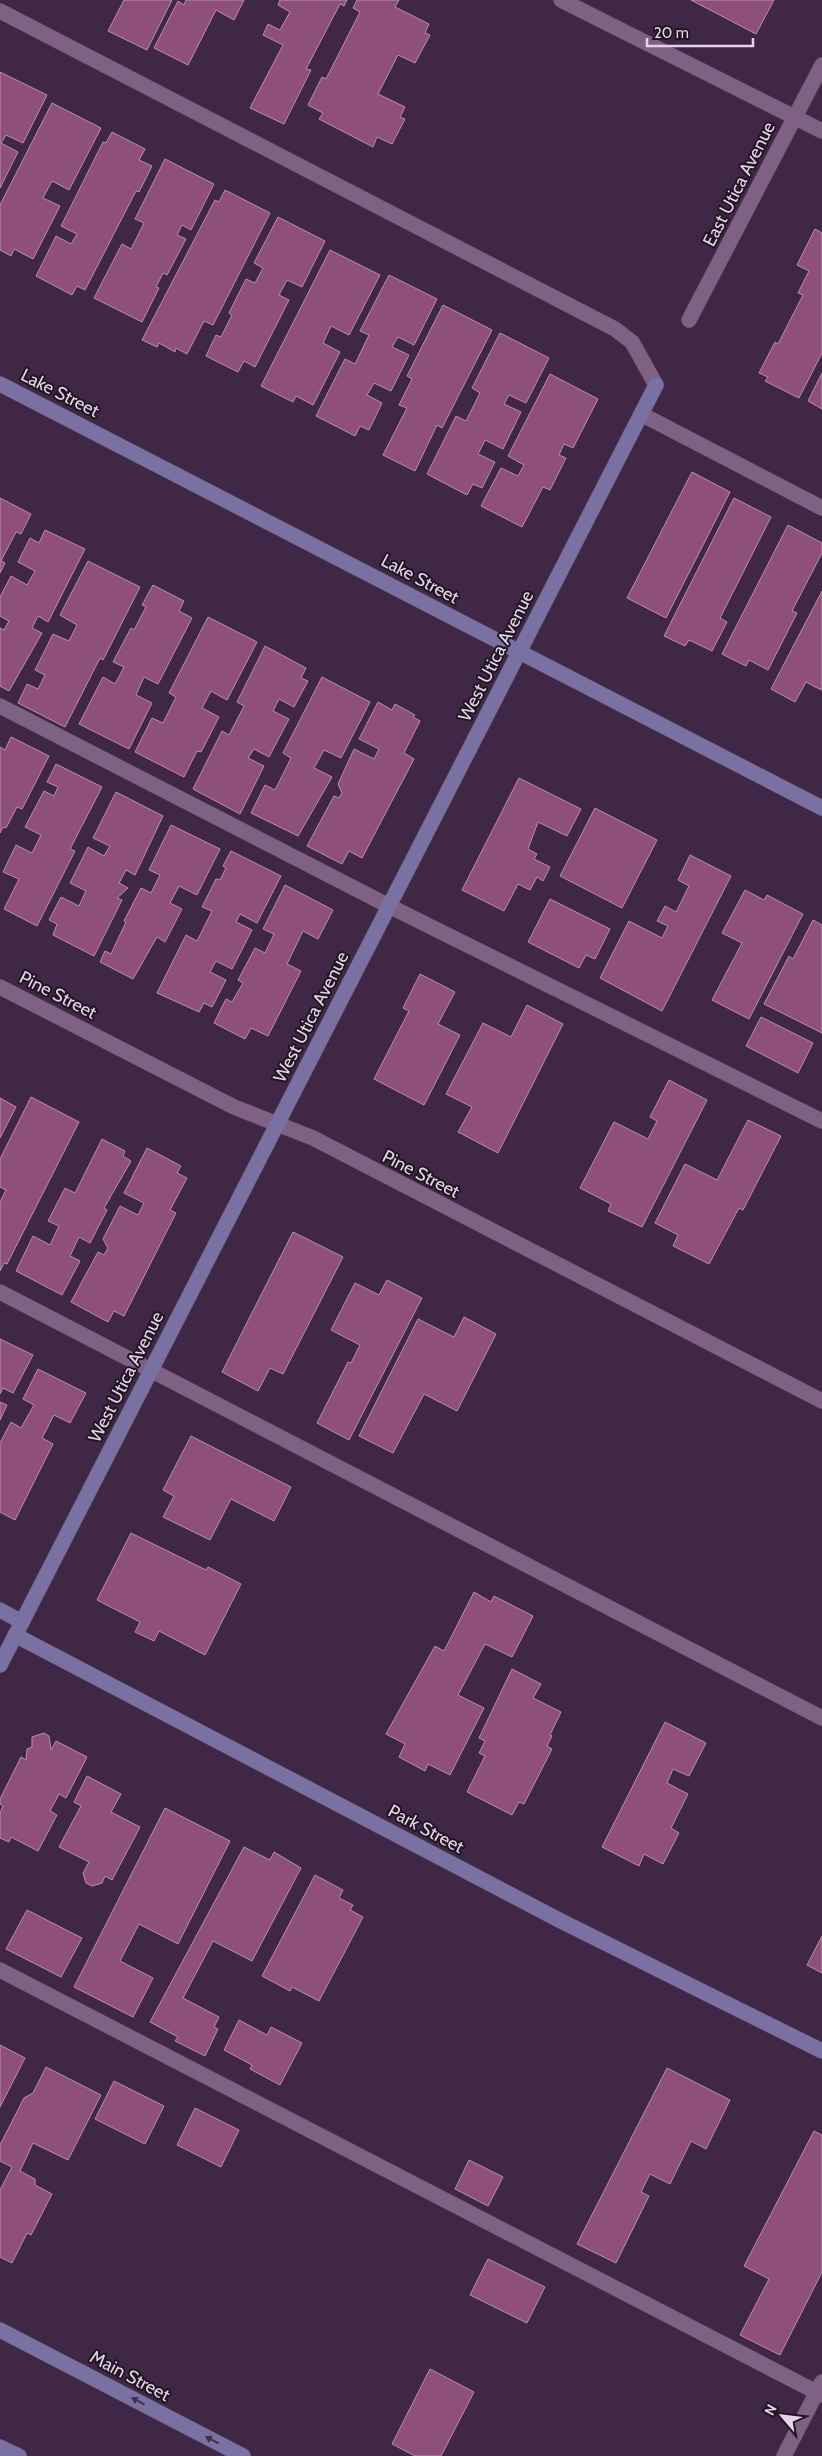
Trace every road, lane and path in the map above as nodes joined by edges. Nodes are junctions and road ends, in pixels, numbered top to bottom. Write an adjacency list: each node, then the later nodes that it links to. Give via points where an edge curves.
1 (565, 1): 4 (street)
2 (0, 11): 8 (street, West Utica Avenue, via 615,329 632,342 656,385)
3 (822, 65): 4 (street, East Utica Avenue)
4 (795, 117): 5 (street); 6 (street, East Utica Avenue)
5 (822, 131)
6 (689, 320)
7 (0, 384): 10 (street, Lake Street)
8 (641, 414): 9 (street); 10 (street, West Utica Avenue)
9 (822, 508)
10 (519, 652): 12 (street, Lake Street); 13 (street, West Utica Avenue)
11 (0, 706): 13 (street)
12 (822, 808)
13 (389, 906): 15 (street); 16 (street, West Utica Avenue)
14 (0, 987): 16 (street, Pine Street, via 234,1107)
15 (822, 1121)
16 (277, 1124): 18 (street, West Utica Avenue); 19 (street, Pine Street, via 322,1143)
17 (0, 1292): 18 (street)
18 (152, 1369): 21 (street, West Utica Avenue); 23 (street)
19 (822, 1402)
20 (0, 1610): 21 (street, Park Street)
21 (19, 1628): 22 (street, West Utica Avenue); 25 (street, Park Street, via 561,1921)
22 (0, 1665)
23 (822, 1718)
24 (0, 1970): 27 (street)
25 (822, 2051)
26 (0, 2330): 30 (street, Main Street, one-way to 26)
27 (820, 2389): 31 (street)
28 (0, 2447): 29 (street)
29 (19, 2456)
30 (243, 2456)
31 (784, 2456)

